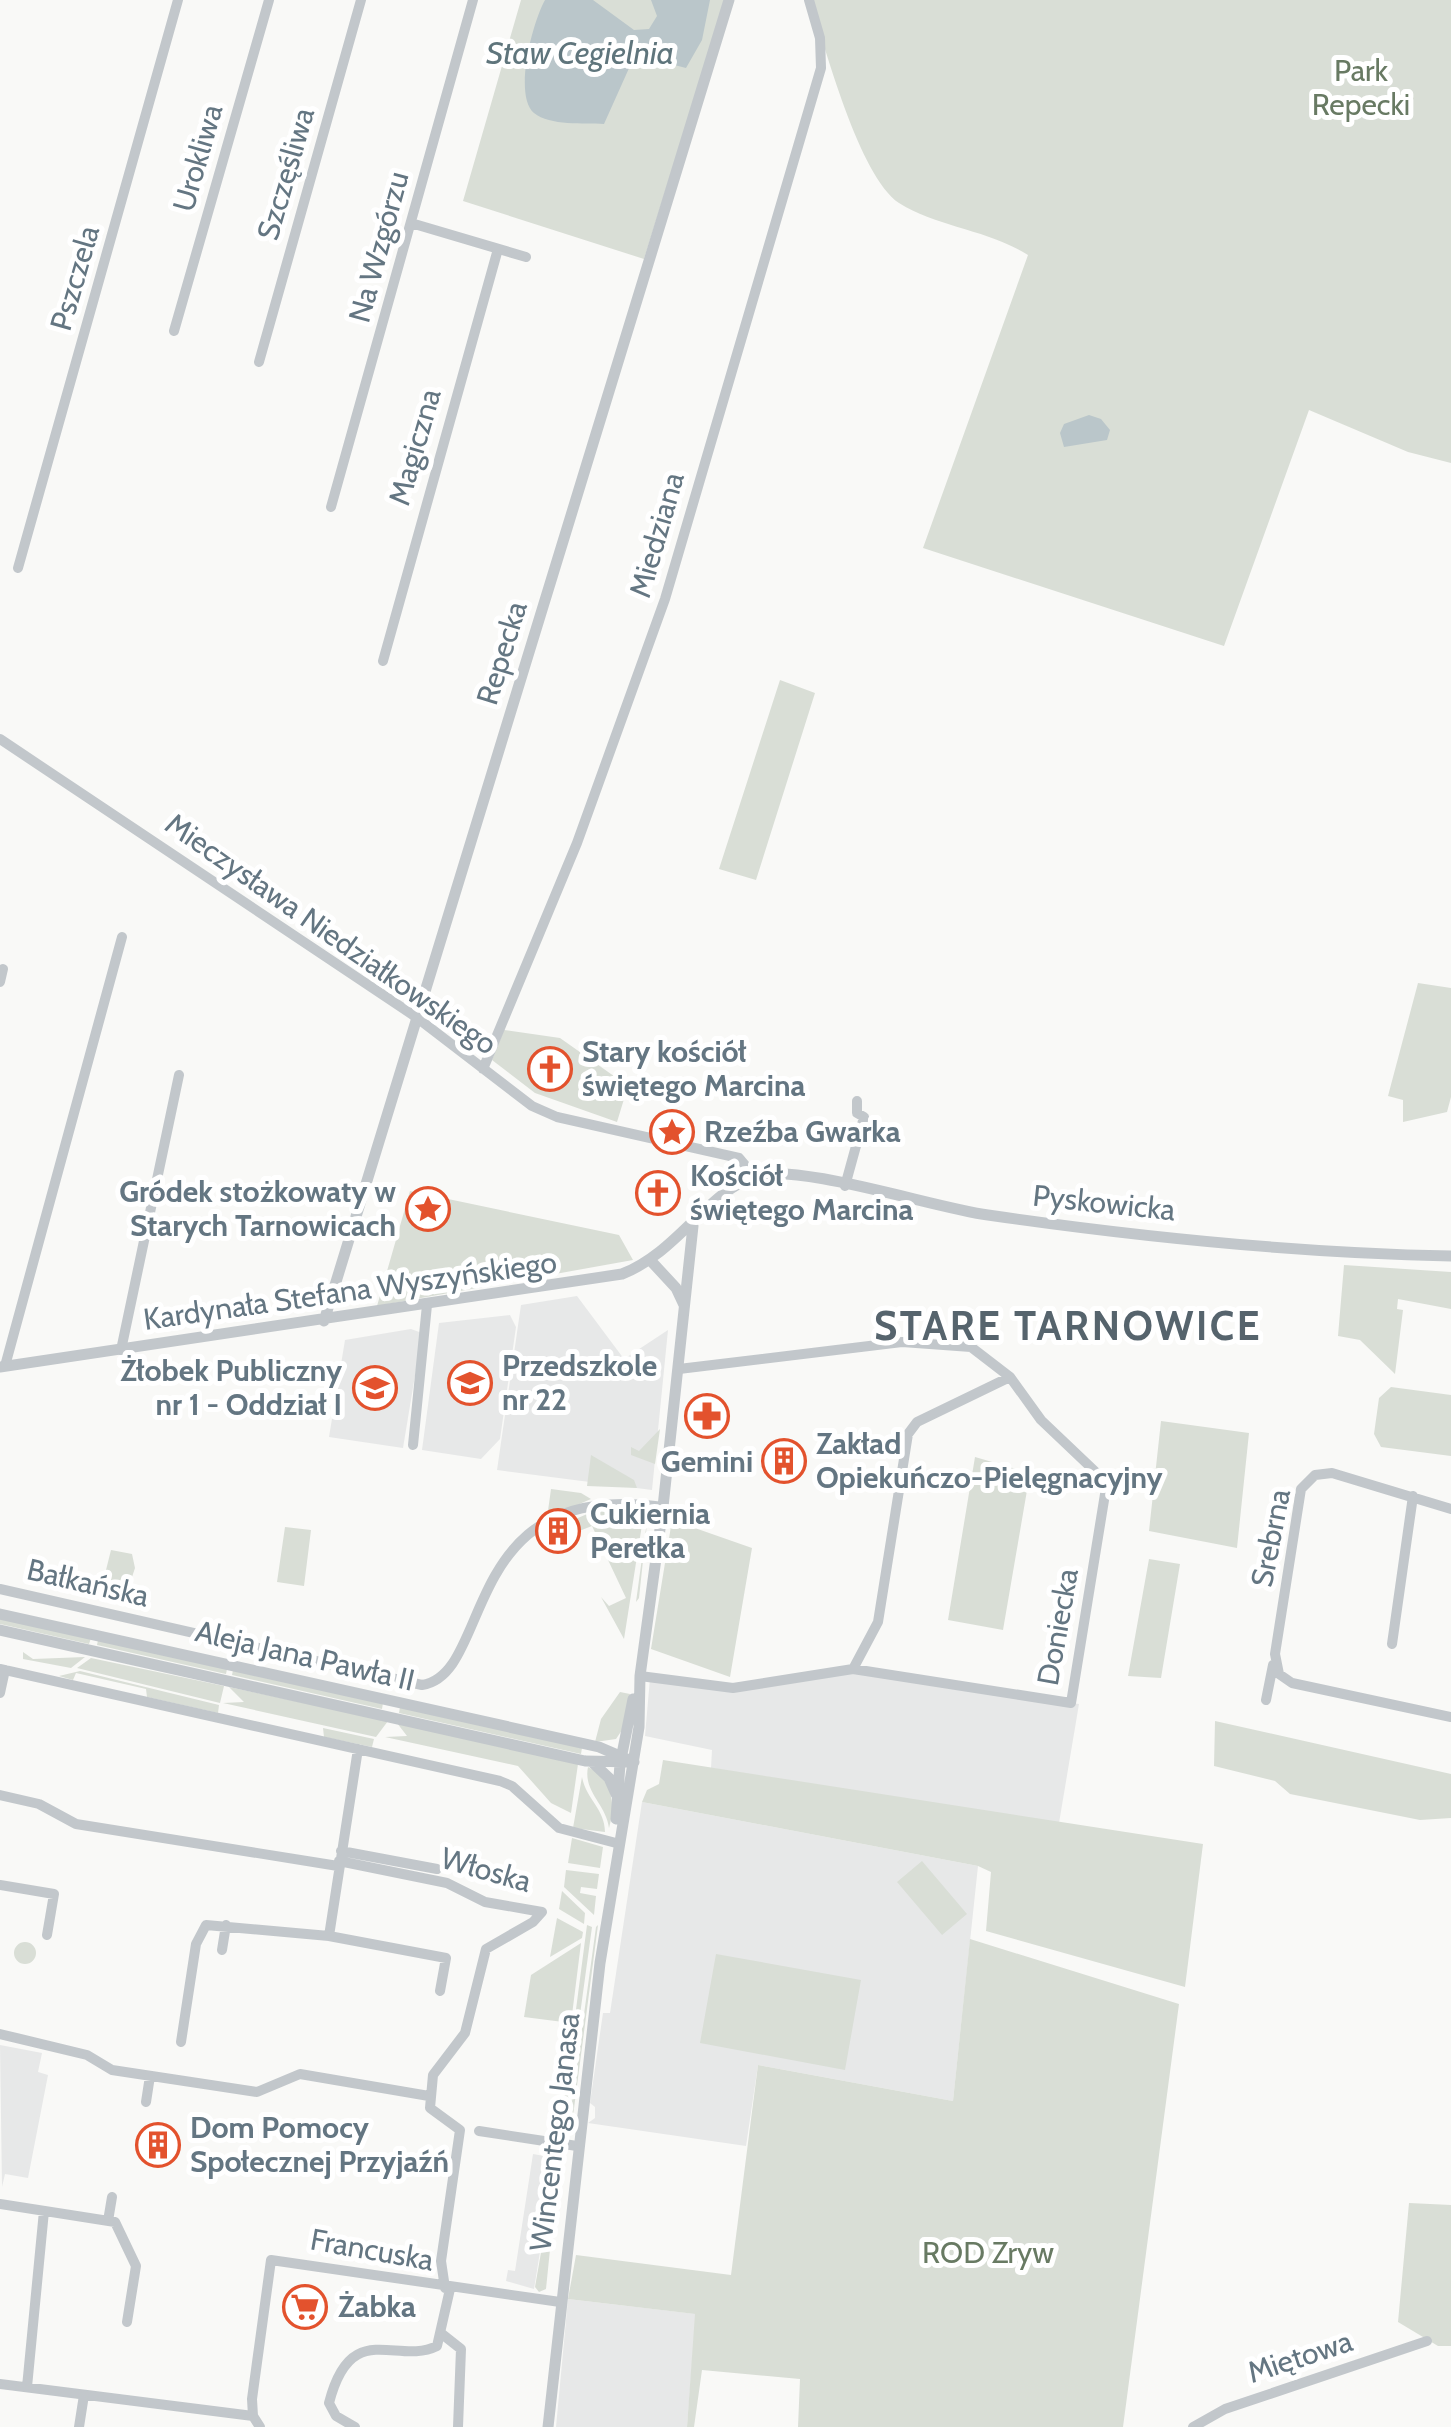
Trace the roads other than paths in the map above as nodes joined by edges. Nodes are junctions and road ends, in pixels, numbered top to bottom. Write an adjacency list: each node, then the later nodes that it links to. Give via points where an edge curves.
1 (178, 0): 13 (street, Pszczela)
2 (269, 0): 10 (street, Urokliwa)
3 (361, 0): 11 (street, Szczęśliwa)
4 (472, 0): 7 (street, Na Wzgórzu)
5 (729, 0): 19 (street, Repecka)
6 (809, 0): 20 (street, Miedziana, via 821,68 666,599 578,843)
7 (411, 223): 8 (street); 12 (street, Na Wzgórzu)
8 (498, 249): 9 (street); 14 (street, Magiczna)
9 (526, 257)
10 (174, 330)
11 (259, 362)
12 (332, 507)
13 (18, 568)
14 (383, 661)
15 (0, 739): 19 (street, Mieczysława Niedziałkowskiego)
16 (122, 937): 34 (street)
17 (3, 969): 18 (street)
18 (0, 982)
19 (416, 1017): 20 (street, Mieczysława Niedziałkowskiego); 32 (street, Repecka)
20 (484, 1069): 23 (street, Mieczysława Niedziałkowskiego, via 557,1117 740,1158)
21 (179, 1075): 33 (street)
22 (857, 1102): 24 (street, via 864,1118)
23 (755, 1176): 24 (street, Pyskowicka, via 784,1173); 25 (street, Kardynała Stefana Wyszyńskiego)
24 (846, 1186): 27 (street, Pyskowicka, via 1076,1226 1360,1254)
25 (692, 1226): 26 (street, Kardynała Stefana Wyszyńskiego); 28 (street, Wincentego Janasa)
26 (674, 1244): 28 (street); 29 (street, Kardynała Stefana Wyszyńskiego)
27 (1451, 1256)
28 (688, 1258): 31 (street, Wincentego Janasa)
29 (651, 1261): 30 (street, Kardynała Stefana Wyszyńskiego, via 604,1278); 31 (street)
30 (427, 1305): 32 (street, Kardynała Stefana Wyszyńskiego); 37 (street)
31 (685, 1309): 35 (street, Wincentego Janasa)
32 (324, 1321): 33 (street, Kardynała Stefana Wyszyńskiego)
33 (122, 1350): 34 (street, Kardynała Stefana Wyszyńskiego)
34 (2, 1367)
35 (678, 1368): 36 (street, Doniecka, via 902,1342 972,1347); 39 (street, Wincentego Janasa)
36 (1010, 1376): 47 (street, via 917,1422 908,1434 878,1622); 47 (street, Doniecka, via 1041,1420 1106,1488 1071,1704)
37 (413, 1444)
38 (1412, 1496): 40 (street, Srebrna); 44 (street); 45 (street, Srebrna, via 1332,1473 1305,1483)
39 (663, 1507): 41 (street, Bałkańska, via 596,1502 521,1537 494,1572 454,1666 439,1682 422,1685); 48 (street, Wincentego Janasa)
40 (1451, 1509)
41 (0, 1589)
42 (0, 1614): 53 (street, Aleja Jana Pawła II)
43 (0, 1630): 56 (street, Aleja Jana Pawła II)
44 (1392, 1644)
45 (1275, 1654): 50 (street, Srebrna); 51 (street, via 1279,1674 1292,1682)
46 (2, 1669): 49 (street); 54 (street)
47 (853, 1669): 48 (street, Doniecka, via 733,1688)
48 (640, 1676): 52 (street, Wincentego Janasa); 57 (street, Wincentego Janasa)
49 (0, 1693)
50 (1266, 1700)
51 (1451, 1717)
52 (626, 1733): 53 (street); 55 (street, Wincentego Janasa)
53 (599, 1748): 55 (street, Aleja Jana Pawła II)
54 (358, 1750): 60 (street, via 506,1783 559,1828); 61 (street)
55 (621, 1759): 56 (street, Aleja Jana Pawła II); 57 (street, Aleja Jana Pawła II); 59 (street, Wincentego Janasa)
56 (592, 1762): 59 (street)
57 (634, 1762): 60 (street, Wincentego Janasa)
58 (0, 1796): 61 (street, Włoska, via 46,1807 76,1824)
59 (616, 1797): 60 (street, Wincentego Janasa)
60 (616, 1842): 75 (street, Wincentego Janasa)
61 (340, 1859): 62 (street, Włoska); 66 (street); 72 (street, Włoska, via 542,1912 486,1950 464,2033 433,2075)
62 (437, 1869)
63 (0, 1885): 65 (street, via 54,1894)
64 (226, 1925): 66 (street); 67 (street); 70 (street, via 199,1932)
65 (47, 1936)
66 (329, 1936): 68 (street, via 446,1958)
67 (222, 1950)
68 (440, 1991)
69 (0, 2034): 71 (street)
70 (181, 2042)
71 (150, 2076): 72 (street, via 257,2092 300,2074); 73 (street)
72 (430, 2096): 80 (street, via 430,2108 460,2130 442,2261)
73 (146, 2102)
74 (480, 2131): 75 (street)
75 (577, 2146): 81 (street, Wincentego Janasa)
76 (112, 2197): 79 (street)
77 (0, 2204): 78 (street)
78 (44, 2211): 79 (street); 86 (street)
79 (108, 2220): 82 (street, via 136,2266)
80 (448, 2288): 81 (street, Francuska); 83 (street); 88 (street, Francuska, via 271,2260)
81 (560, 2302): 93 (street, Wincentego Janasa)
82 (127, 2322)
83 (442, 2334): 91 (street, via 428,2350 383,2346 362,2352 345,2368 330,2403 336,2416); 92 (street, via 461,2349)
84 (1427, 2341): 94 (street, Miętowa, via 1224,2409)
85 (0, 2384): 86 (street)
86 (28, 2387): 87 (street)
87 (84, 2394): 88 (street); 89 (street)
88 (253, 2416): 90 (street)
89 (79, 2427)
90 (260, 2427)
91 (355, 2427)
92 (458, 2427)
93 (548, 2427)
94 (1193, 2427)

